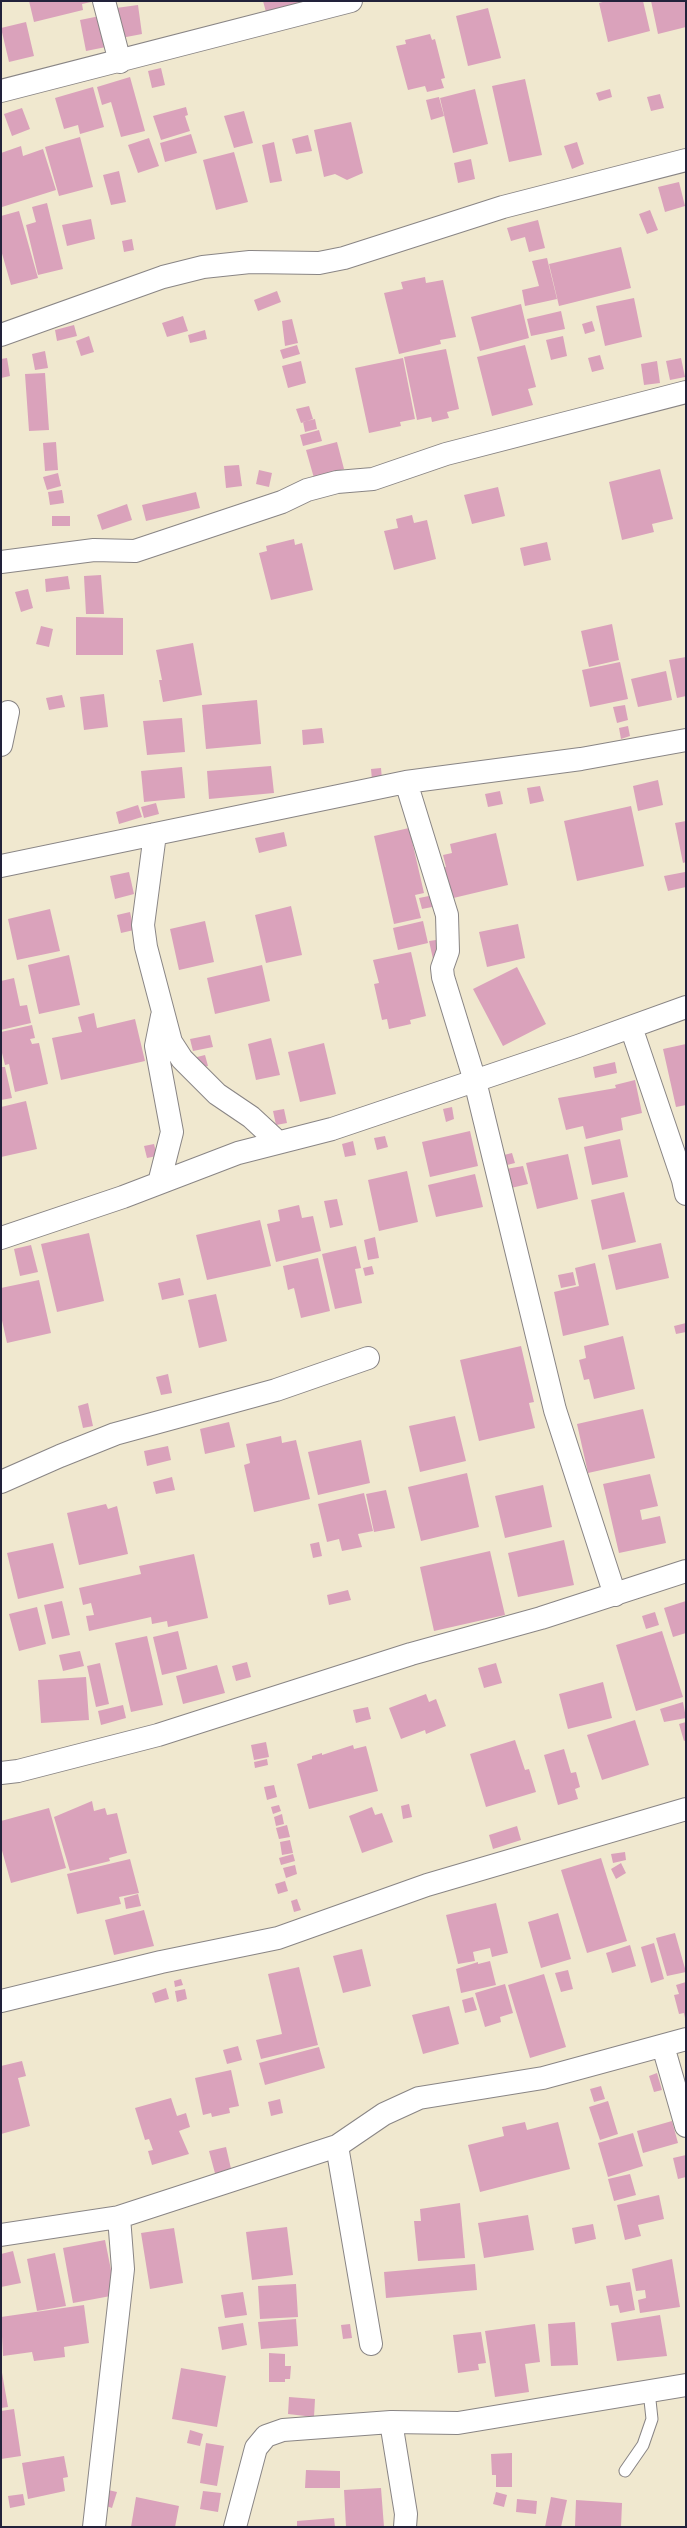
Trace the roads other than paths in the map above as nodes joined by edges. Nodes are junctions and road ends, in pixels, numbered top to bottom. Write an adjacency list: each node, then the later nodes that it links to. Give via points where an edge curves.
1 (104, 1): 3 (street)
2 (351, 1): 3 (street)
3 (120, 62): 4 (street)
4 (1, 90)
5 (686, 160): 6 (street, via 503,207 344,258 319,263 250,262 203,267 163,277)
6 (1, 335)
7 (686, 392): 8 (street, via 446,454 372,479 337,482 307,490 282,502 135,551 94,550)
8 (1, 562)
9 (8, 712): 11 (street)
10 (686, 740): 12 (street, via 581,759)
11 (1, 745)
12 (406, 782): 13 (street); 18 (street, via 447,914 448,951 442,968 443,977)
13 (156, 834): 14 (street); 16 (street, via 144,925 146,947)
14 (1, 866)
15 (686, 1007): 17 (street)
16 (162, 1014): 19 (street, via 171,1042 182,1059 217,1094 251,1117); 20 (street, via 156,1046 172,1132)
17 (631, 1027): 18 (street); 21 (street)
18 (474, 1081): 19 (street, via 332,1129); 26 (street, via 555,1410)
19 (278, 1142): 20 (street, via 238,1153)
20 (159, 1183): 22 (street)
21 (686, 1194)
22 (2, 1236)
23 (368, 1358): 24 (street, via 276,1390 116,1434)
24 (1, 1482)
25 (686, 1571): 26 (street)
26 (615, 1595): 27 (street, via 411,1654 158,1735 18,1771)
27 (1, 1773)
28 (686, 1810): 29 (street, via 427,1885 278,1938 161,1962)
29 (1, 2001)
30 (686, 2039): 31 (street)
31 (663, 2046): 32 (street); 33 (street, via 543,2078 419,2098 384,2114)
32 (686, 2126)
33 (337, 2146): 34 (street); 36 (street)
34 (119, 2217): 35 (street); 41 (street, via 123,2269)
35 (1, 2235)
36 (371, 2344)
37 (686, 2385): 38 (street)
38 (649, 2391): 39 (street, via 458,2423); 40 (lane, via 652,2420 643,2445)
39 (391, 2422): 42 (street, via 283,2430 266,2436 256,2448); 43 (street, via 406,2514)
40 (625, 2471)
41 (94, 2527)
42 (235, 2527)
43 (405, 2527)

